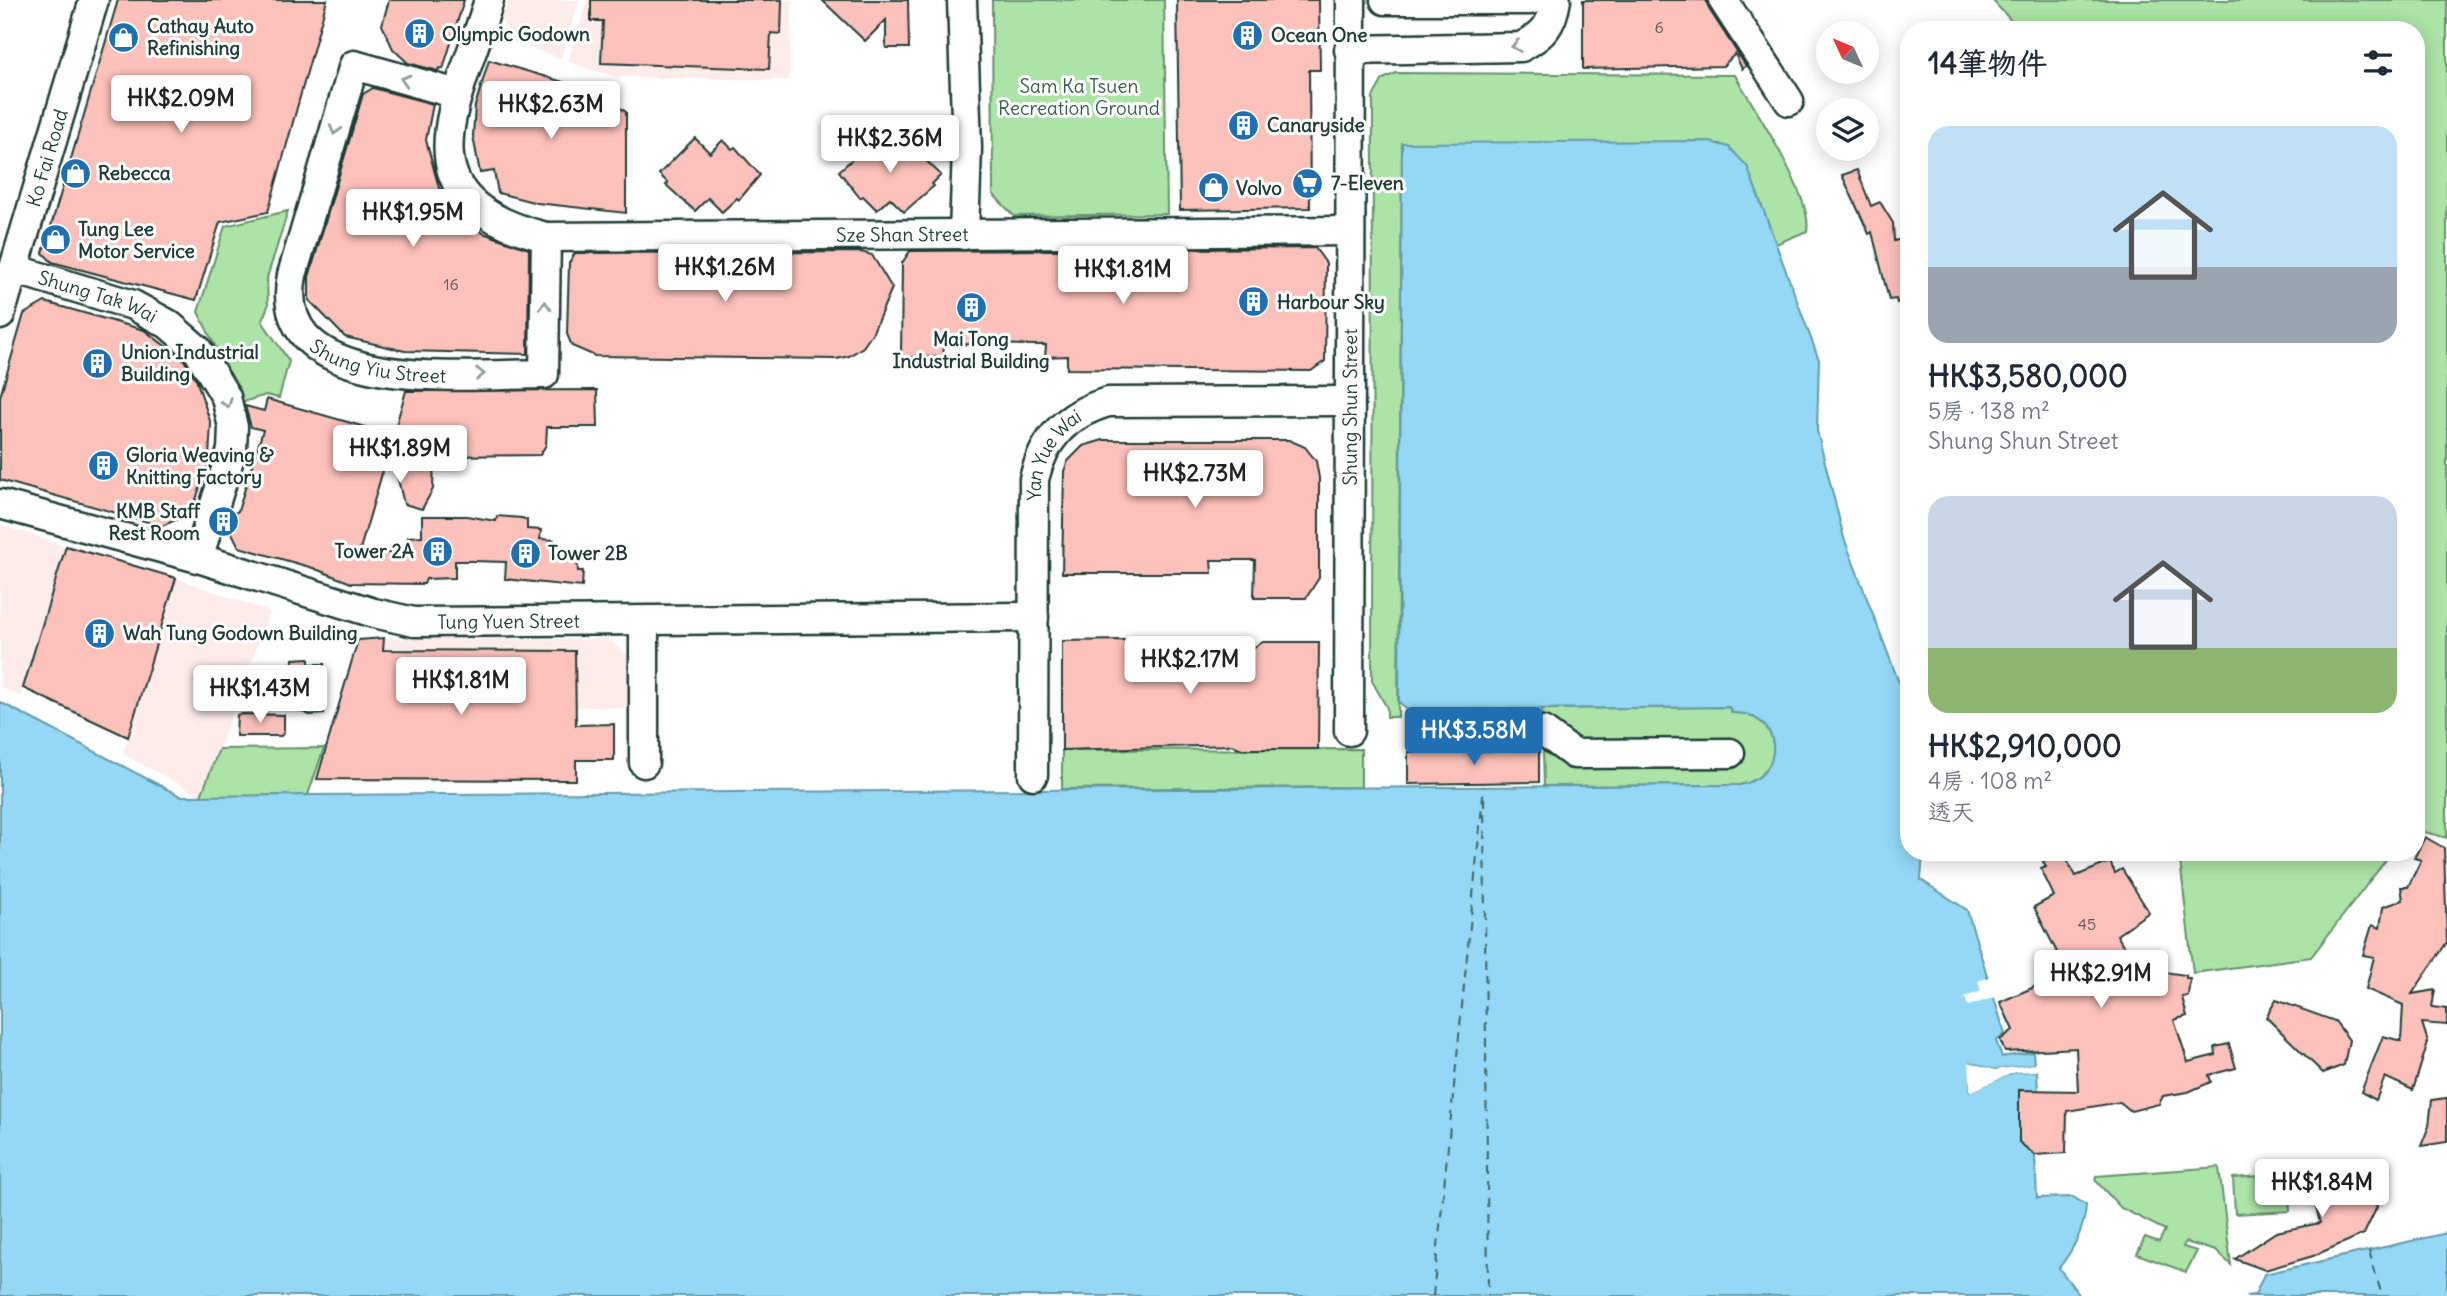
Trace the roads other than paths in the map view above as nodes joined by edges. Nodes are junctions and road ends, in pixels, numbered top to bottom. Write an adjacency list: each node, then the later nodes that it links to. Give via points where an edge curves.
1 (94, 0): 15 (street, Ko Fai Road)
2 (489, 0): 10 (street, Sze Shan Street)
3 (962, 0): 13 (street, via 967,149)
4 (1351, 0): 9 (street, Shung Shun Street)
5 (1385, 0): 6 (street)
6 (1530, 0)
7 (1556, 0): 9 (street, one-way to 9, via 1553,20 1541,37 1521,47)
8 (1723, 0): 11 (street)
9 (1349, 50): 12 (street, Shung Shun Street)
10 (457, 94): 14 (street, Sze Shan Street, via 447,136 449,163 461,191 492,220); 14 (street, Shung Yiu Street, one-way to 14, via 354,65 292,275 291,305 299,326 326,354 393,374 544,374)
11 (1789, 101)
12 (1349, 231): 13 (street, Sze Shan Street); 17 (street, Shung Shun Street)
13 (964, 235): 14 (street, Sze Shan Street)
14 (546, 237)
15 (14, 269): 16 (street, Ko Fai Road); 19 (street, Shung Tak Wai, one-way to 19, via 133,304 168,324 197,349 226,397 233,426 232,450)
16 (0, 315)
17 (1349, 401): 20 (street, Yan Yue Wai, via 1108,402 1073,416 1047,443 1034,479); 22 (street, Shung Shun Street)
18 (0, 504): 19 (street, Tung Yuen Street)
19 (198, 558): 21 (street, Tung Yuen Street, via 414,622)
20 (1034, 617): 21 (street, Tung Yuen Street); 26 (street, Yan Yue Wai)
21 (644, 621): 25 (street)
22 (1349, 731)
23 (1543, 732): 24 (street, via 1574,754)
24 (1730, 753)
25 (644, 763)
26 (1033, 775)

